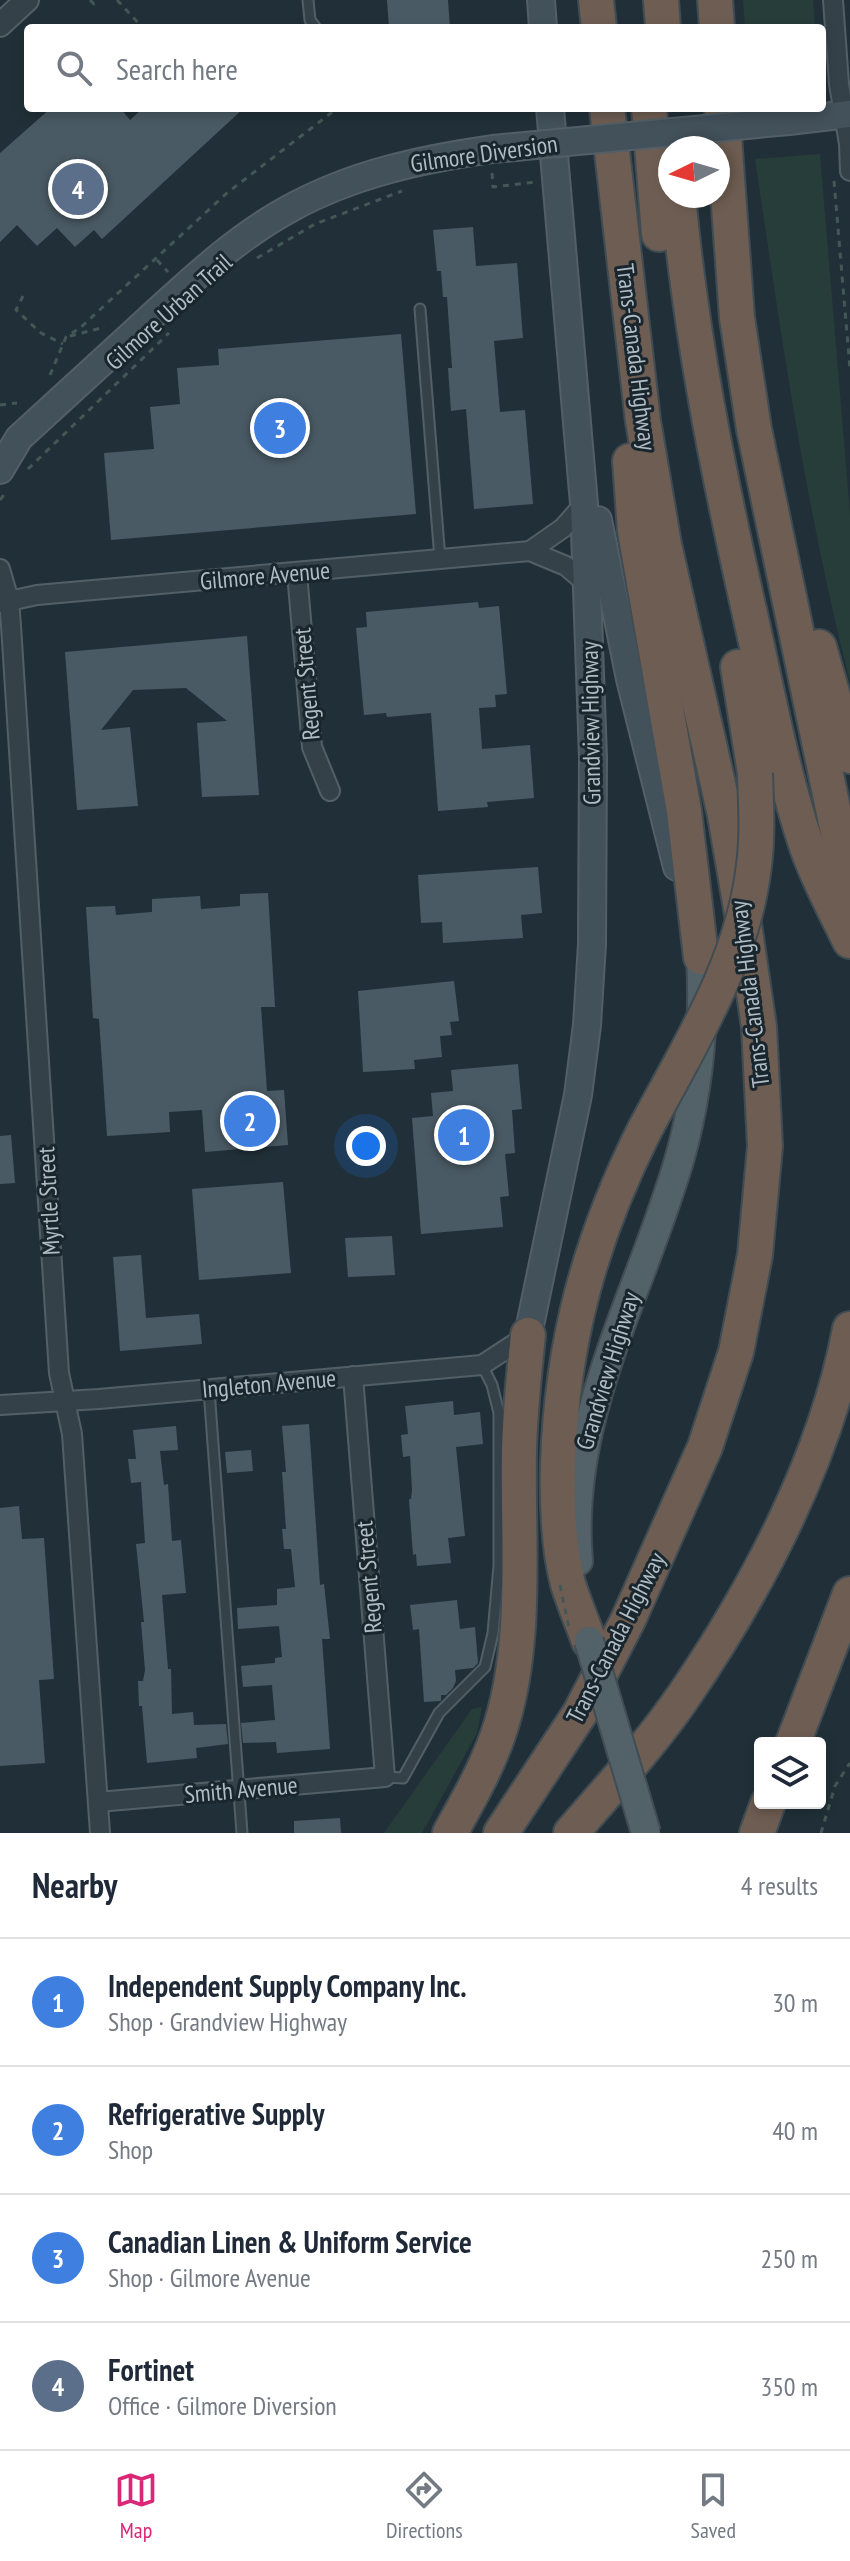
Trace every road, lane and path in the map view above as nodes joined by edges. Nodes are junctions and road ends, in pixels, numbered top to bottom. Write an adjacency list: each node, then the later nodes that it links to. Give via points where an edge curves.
1 (27, 0): 19 (street)
2 (90, 0): 3 (path)
3 (98, 0)
4 (117, 0): 12 (path)
5 (308, 0): 13 (lane)
6 (541, 0): 14 (main road)
7 (596, 0): 15 (highway)
8 (640, 0): 16 (highway)
9 (661, 0): 17 (highway)
10 (715, 0): 18 (highway)
11 (833, 0): 26 (street, via 839,84)
12 (139, 24)
13 (313, 24)
14 (543, 24)
15 (599, 24)
16 (642, 24)
17 (663, 24)
18 (717, 24)
19 (0, 25)
20 (334, 112): 34 (path, via 227,193)
21 (550, 112): 45 (main road, Grandview Highway)
22 (607, 112): 33 (highway, Trans-Canada Highway)
23 (649, 112): 71 (highway, bridge, via 662,269 689,444 747,708 755,773 754,866 735,948 710,1008 619,1181 599,1231 571,1334 557,1486 563,1551)
24 (670, 112): 27 (highway)
25 (722, 112): 53 (highway, via 737,318)
26 (847, 114): 28 (main road, Gilmore Diversion, bridge); 29 (street)
27 (673, 136)
28 (493, 160): 30 (path, via 493,187); 48 (main road, Gilmore Diversion, via 439,156 385,170 264,223 208,264)
29 (842, 173): 43 (path)
30 (536, 182)
31 (405, 190): 35 (path, Gilmore Urban Trail, via 315,224)
32 (679, 208): 62 (highway, via 693,334 770,705 808,850)
33 (618, 212): 63 (highway, via 635,531 684,811); 85 (highway, Trans-Canada Highway, via 664,545 725,815 745,931 759,1027 765,1146 755,1255 738,1338 705,1447 580,1713)
34 (156, 258): 36 (path); 41 (path)
35 (246, 266)
36 (171, 274)
37 (23, 296): 42 (path, via 16,310)
38 (420, 309): 54 (lane)
39 (113, 325): 41 (path)
40 (173, 330): 49 (path, Gilmore Urban Trail)
41 (66, 337): 42 (path)
42 (63, 344): 44 (path)
43 (850, 369)
44 (50, 375)
45 (575, 382): 51 (main road, Grandview Highway); 63 (main road, via 630,679)
46 (17, 403): 47 (path)
47 (0, 405)
48 (9, 442): 49 (main road, Gilmore Diversion)
49 (11, 477): 50 (path, Gilmore Urban Trail)
50 (0, 500)
51 (584, 504): 52 (street, Gilmore Avenue, via 563,528); 57 (main road, Grandview Highway)
52 (530, 551): 54 (street, Gilmore Avenue); 57 (street, Gilmore Avenue, via 566,566)
53 (778, 551): 59 (highway, via 824,659); 61 (highway)
54 (440, 559): 56 (street, Gilmore Avenue)
55 (0, 569): 58 (street, Myrtle Street)
56 (297, 573): 58 (street, Gilmore Avenue); 60 (street, Regent Street, via 312,747)
57 (587, 584): 65 (main road, Grandview Highway, via 594,855 587,1025 578,1095)
58 (4, 602): 69 (street, Myrtle Street)
59 (850, 756)
60 (330, 791)
61 (850, 890)
62 (850, 941)
63 (701, 957): 71 (main road, Grandview Highway, via 701,1040 680,1156 590,1416 580,1463)
64 (850, 1329): 86 (highway, via 816,1447 749,1593 682,1698)
65 (528, 1335): 66 (street, Ingleton Avenue); 84 (highway, via 512,1671 498,1735)
66 (482, 1365): 67 (street, Ingleton Avenue); 78 (lane, via 499,1413 499,1566 485,1667 439,1713 403,1778)
67 (353, 1376): 68 (street, Ingleton Avenue); 78 (street, Regent Street)
68 (209, 1390): 69 (street, Ingleton Avenue); 79 (lane)
69 (65, 1399): 70 (street, Ingleton Avenue); 80 (street, Myrtle Street, via 72,1434)
70 (0, 1405)
71 (574, 1578): 74 (highway)
72 (850, 1594): 75 (highway)
73 (850, 1628): 75 (highway)
74 (589, 1641): 87 (main road, bridge)
75 (815, 1692): 76 (highway)
76 (796, 1737)
77 (850, 1763): 89 (path, via 835,1786)
78 (385, 1777): 79 (street, Smith Avenue)
79 (239, 1790): 80 (street, Smith Avenue); 83 (lane)
80 (98, 1802): 82 (street, Myrtle Street)
81 (766, 1809): 88 (highway)
82 (100, 1833)
83 (242, 1833)
84 (450, 1833)
85 (501, 1833)
86 (571, 1833)
87 (646, 1833)
88 (757, 1833)
89 (821, 1833)

